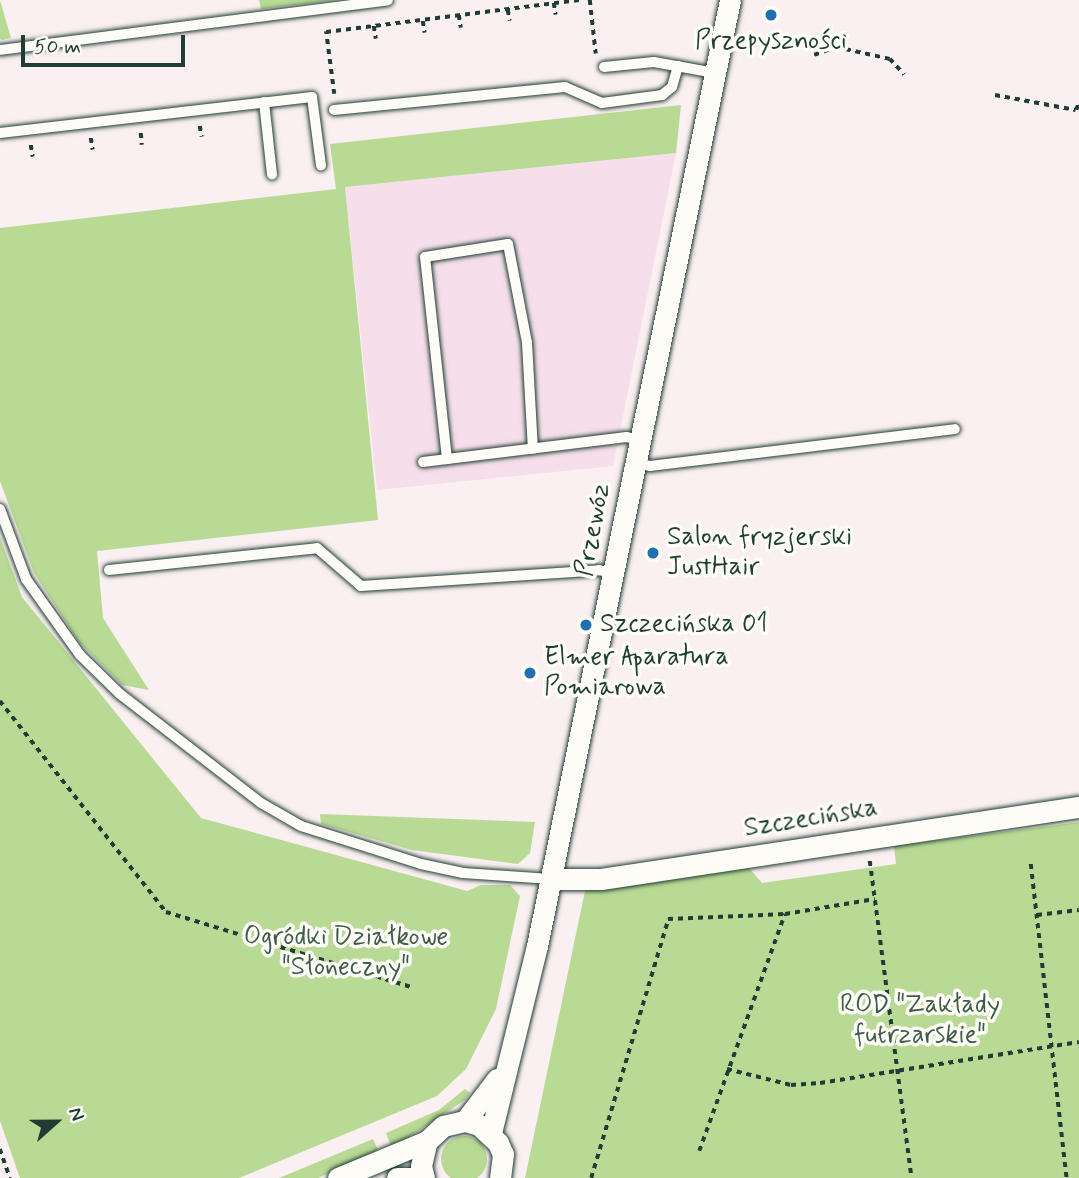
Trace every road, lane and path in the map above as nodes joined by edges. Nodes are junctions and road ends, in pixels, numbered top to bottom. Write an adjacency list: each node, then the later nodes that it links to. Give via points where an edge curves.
1 (388, 0): 14 (lane)
2 (581, 0): 4 (path)
3 (730, 0): 18 (street, Przewóz)
4 (554, 4): 5 (path); 7 (path)
5 (508, 9): 6 (path); 9 (path)
6 (459, 15): 8 (path); 11 (path)
7 (556, 15)
8 (423, 20): 10 (path); 12 (path)
9 (510, 21)
10 (374, 26): 13 (path); 23 (path, via 326,32)
11 (461, 28)
12 (425, 33)
13 (376, 39)
14 (0, 50)
15 (814, 55): 19 (path, via 836,47 890,59)
16 (678, 66): 17 (lane, via 654,62); 18 (lane); 23 (lane, via 672,87 662,95 602,103 565,86)
17 (604, 67)
18 (715, 73): 28 (street, Przewóz)
19 (904, 74)
20 (995, 95): 22 (path, via 1076,110)
21 (264, 102): 24 (lane); 25 (lane, via 312,97); 26 (lane)
22 (1079, 102)
23 (335, 110)
24 (0, 133)
25 (320, 165)
26 (272, 175)
27 (955, 429): 32 (lane, via 650,466)
28 (641, 440): 29 (lane, via 625,437); 32 (street, Przewóz)
29 (533, 449): 30 (lane); 30 (lane, via 527,343 508,244 425,257)
30 (447, 459): 31 (lane)
31 (423, 462)
32 (636, 463): 35 (street, Przewóz)
33 (0, 509): 40 (lane, via 26,579 80,656 120,694 261,803 300,826 421,864 463,873)
34 (109, 570): 35 (lane, via 317,548 361,586 599,570)
35 (614, 573): 40 (street, Przewóz)
36 (0, 701): 45 (path, via 166,912)
37 (1079, 807): 40 (street, Szczecińska, via 613,878)
38 (1031, 864): 44 (path)
39 (871, 868): 41 (path)
40 (551, 879): 48 (street, Przewóz)
41 (875, 899): 43 (path); 50 (path)
42 (1079, 910): 44 (path)
43 (785, 914): 49 (path); 61 (path, via 668,919)
44 (1037, 915): 47 (path)
45 (414, 989)
46 (1079, 1042): 47 (path)
47 (1052, 1046): 50 (path); 63 (path)
48 (505, 1069): 51 (street, Przewóz); 52 (street, Przewóz)
49 (727, 1069): 50 (path, via 791,1085); 55 (path)
50 (897, 1072): 62 (path)
51 (465, 1121): 52 (street); 53 (street, via 443,1126)
52 (491, 1133): 60 (street, via 503,1154)
53 (427, 1141): 57 (street); 59 (street)
54 (0, 1149): 56 (path)
55 (699, 1151)
56 (10, 1178)
57 (338, 1178)
58 (397, 1178): 59 (street)
59 (422, 1178)
60 (500, 1178)
61 (591, 1178)
62 (912, 1178)
63 (1067, 1178)

